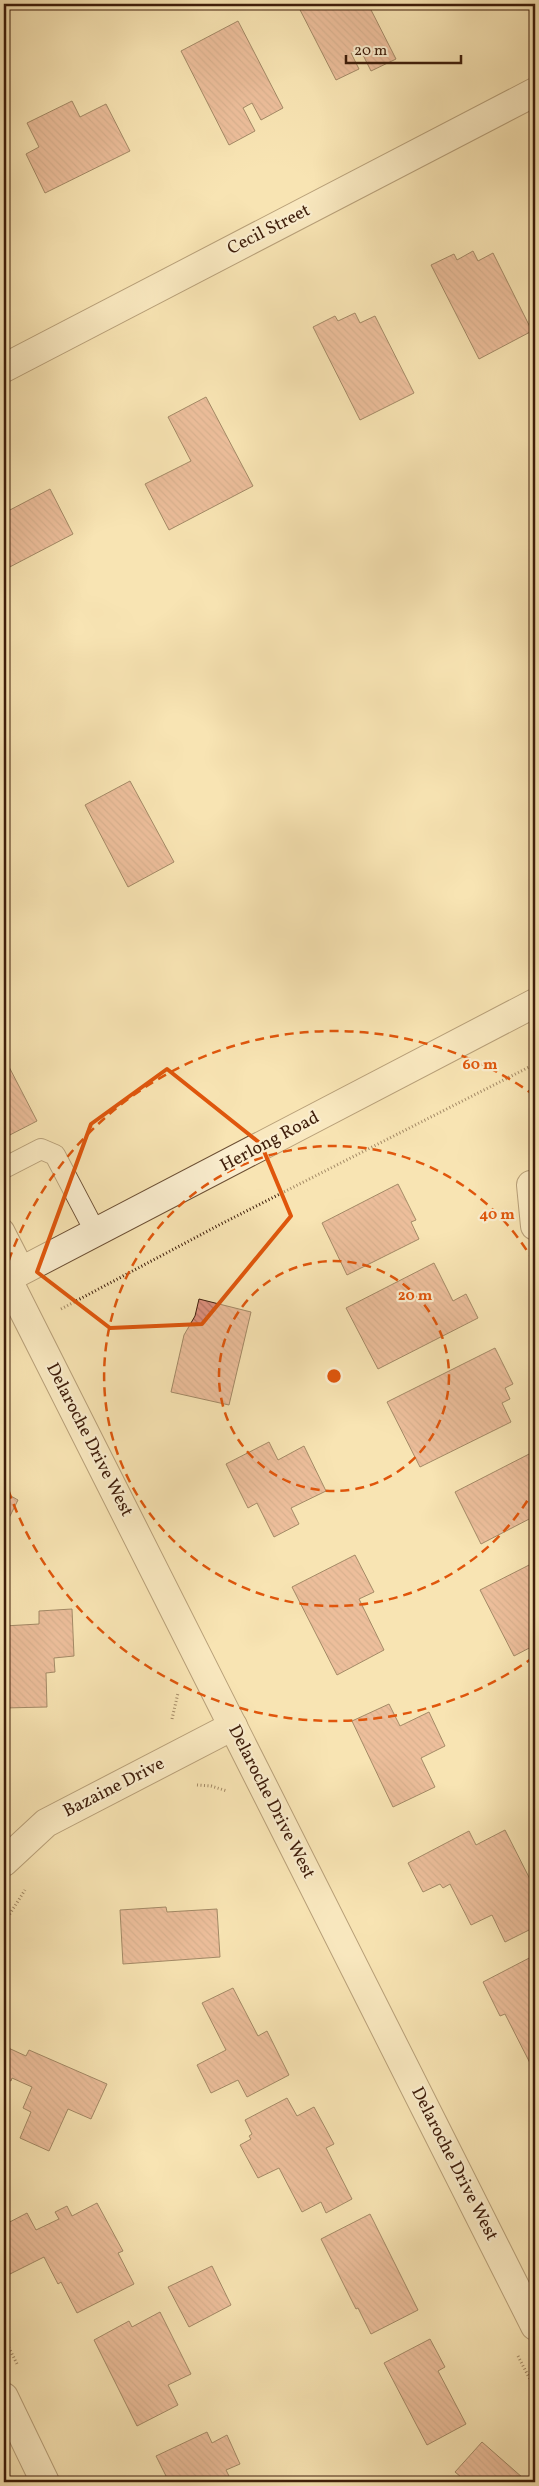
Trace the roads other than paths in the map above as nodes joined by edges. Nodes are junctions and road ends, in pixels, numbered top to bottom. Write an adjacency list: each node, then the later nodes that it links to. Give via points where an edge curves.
1 (535, 92): 2 (street, Cecil Street)
2 (4, 368)
3 (535, 1003): 8 (street, Herlong Road)
4 (4, 1168): 8 (lane, via 41,1149 55,1155)
5 (531, 1186): 6 (street)
6 (535, 1226)
7 (4, 1230): 9 (lane)
8 (96, 1233): 9 (street, Herlong Road)
9 (12, 1276): 10 (street, Delaroche Drive West)
10 (233, 1726): 11 (street, Bazaine Drive, via 46,1823); 12 (street, Delaroche Drive West)
11 (4, 1862)
12 (535, 2326)
13 (4, 2397): 14 (street)
14 (45, 2482)

